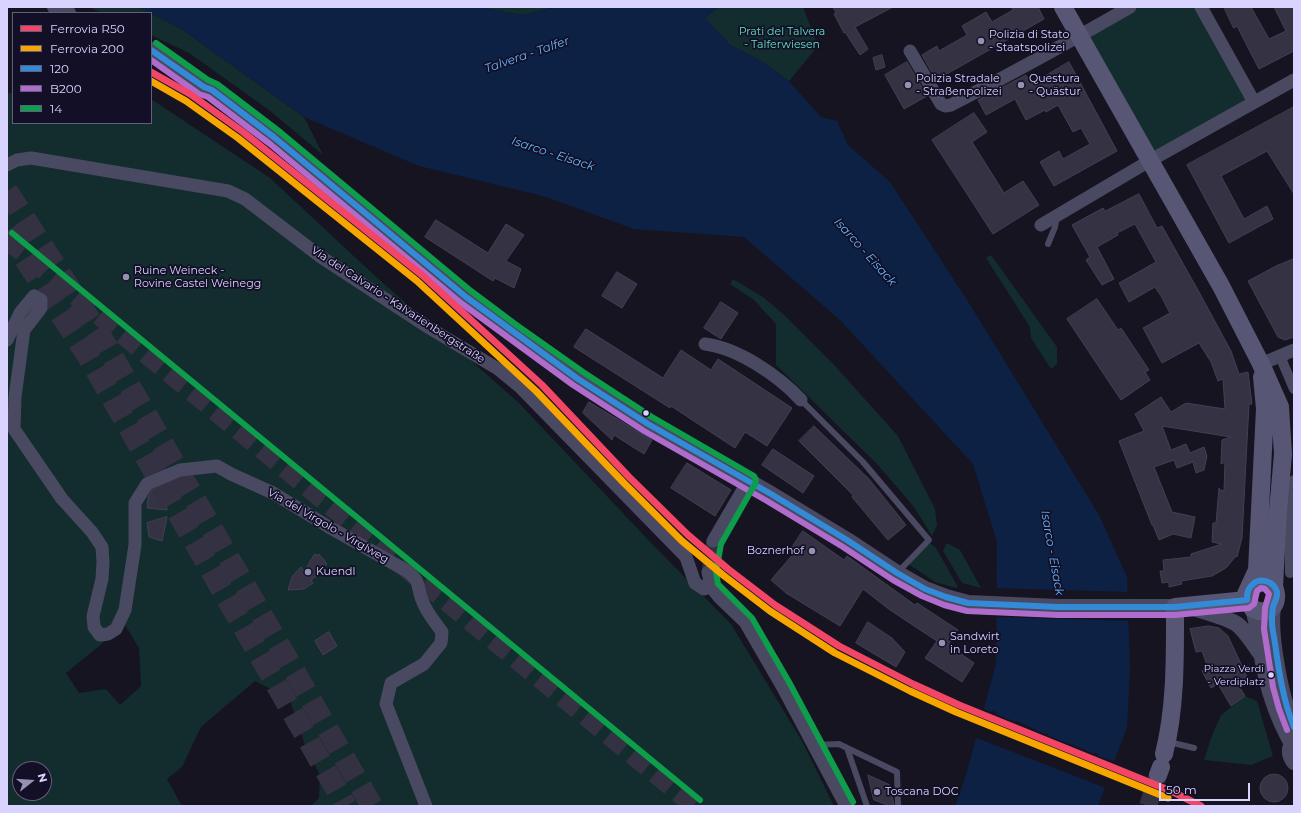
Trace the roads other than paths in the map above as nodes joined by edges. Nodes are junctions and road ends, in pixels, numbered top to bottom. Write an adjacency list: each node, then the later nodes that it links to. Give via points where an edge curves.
1 (54, 7): 5 (street)
2 (1063, 7): 6 (main road)
3 (1130, 7): 6 (street)
4 (1201, 7): 10 (street)
5 (66, 12)
6 (1080, 36): 7 (street, via 945,106 941,104); 11 (main road)
7 (910, 50)
8 (152, 51): 24 (street, via 212,90 275,138 466,297 510,330 578,379 648,424)
9 (1294, 80): 10 (street)
10 (1254, 102): 11 (street)
11 (1151, 160): 13 (street); 20 (main road)
12 (7, 165): 29 (street, Via del Calvario - Kalvarienbergstraße, via 32,158 55,161 228,191 245,198 321,257 431,329 498,369 520,387 686,557 695,583 704,589)
13 (1057, 215): 14 (street); 15 (lane)
14 (1041, 224)
15 (1048, 244)
16 (7, 340): 42 (street, Via del Virgolo - Virglweg, via 20,313 34,296 41,300 41,308 24,330 15,397 14,430 62,498 102,547 102,579 93,616 94,627 100,635 108,634 116,628 125,610 135,545 135,503 147,484 180,470 216,466 273,493 416,578 421,600 442,632 441,644 424,664 392,683 386,704)
17 (705, 344): 22 (street, via 758,365 789,387)
18 (1294, 350): 19 (street)
19 (1280, 356): 20 (street); 21 (street)
20 (1261, 364): 30 (main road, via 1280,407 1283,454); 31 (main road, via 1265,409 1257,570)
21 (1294, 389)
22 (801, 400): 27 (lane, via 863,462 929,540)
23 (1294, 480): 28 (street, via 1290,493)
24 (748, 481): 25 (street); 27 (street)
25 (713, 541)
26 (708, 572): 29 (street)
27 (897, 573): 33 (street, via 925,589 974,603)
28 (1290, 573)
29 (711, 587): 37 (street, via 745,622)
30 (1274, 587): 31 (main road, via 1266,581 1256,581); 32 (main road, via 1277,597)
31 (1250, 598): 32 (main road, via 1264,611); 33 (main road); 34 (street, via 1257,620)
32 (1273, 606): 35 (street, via 1272,619 1283,695)
33 (1181, 607): 34 (street, via 1237,624); 40 (main road, via 1170,728)
34 (1262, 656): 36 (street, via 1272,702 1282,726)
35 (1294, 727)
36 (1293, 743): 41 (street, via 1290,756)
37 (813, 745): 38 (lane, via 839,744); 43 (street)
38 (848, 748): 44 (lane); 45 (lane, via 897,772)
39 (1194, 748): 40 (lane)
40 (1163, 759)
41 (1294, 762)
42 (426, 806)
43 (846, 806)
44 (867, 806)
45 (898, 806)

